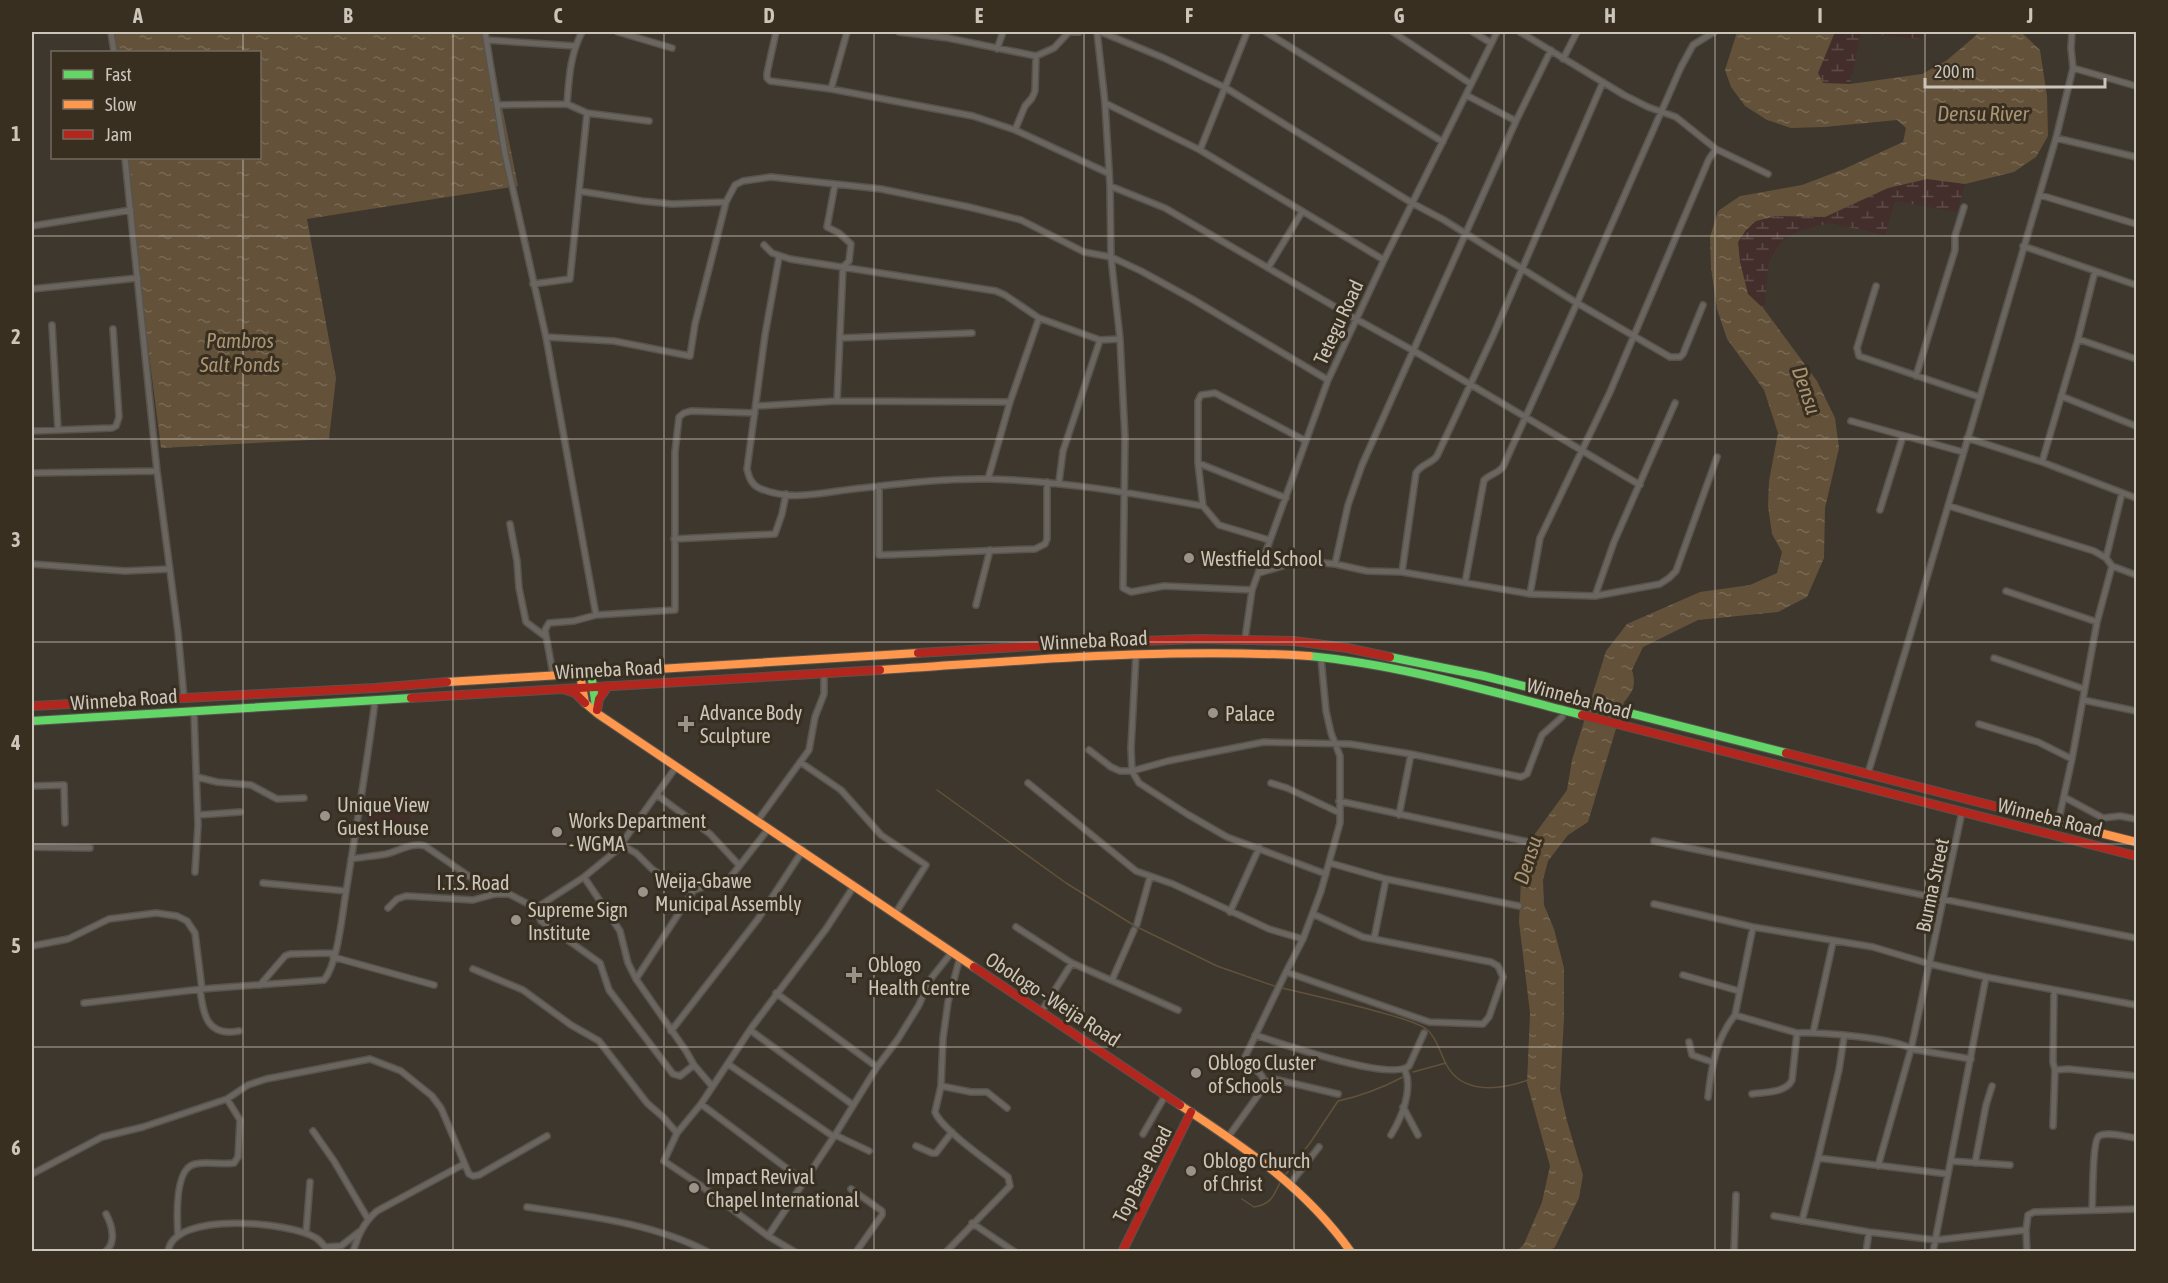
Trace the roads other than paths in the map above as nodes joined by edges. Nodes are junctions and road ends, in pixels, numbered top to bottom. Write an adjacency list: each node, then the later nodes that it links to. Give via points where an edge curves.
1 (111, 32): 27 (street)
2 (485, 32): 21 (street)
3 (582, 32): 23 (street)
4 (618, 32): 24 (street)
5 (776, 32): 35 (street, via 767,78)
6 (847, 32): 35 (street)
7 (899, 32): 20 (street)
8 (1003, 32): 25 (street)
9 (1079, 32): 28 (street, via 1069,32 1054,48)
10 (1099, 32): 34 (street); 38 (street)
11 (1247, 32): 34 (street)
12 (1266, 32): 46 (street)
13 (1393, 32): 32 (street)
14 (1473, 32): 22 (street)
15 (1497, 32): 22 (street, Tetegu Road)
16 (1520, 32): 26 (street)
17 (1577, 32): 29 (street)
18 (1714, 32): 40 (street, via 1694,45)
19 (2072, 32): 30 (street)
20 (927, 33): 25 (street)
21 (487, 40): 23 (street); 39 (street)
22 (1491, 43): 32 (street, Tetegu Road)
23 (575, 46): 37 (street)
24 (672, 48)
25 (997, 49): 28 (street)
26 (1551, 50): 29 (street); 43 (street)
27 (114, 51)
28 (1036, 56): 44 (street, via 1035,91)
29 (1563, 59): 31 (street)
30 (2073, 68): 33 (street); 45 (street)
31 (1603, 82): 40 (street); 72 (street)
32 (1471, 84): 36 (street, Tetegu Road)
33 (2136, 86)
34 (1226, 88): 48 (street); 58 (street)
35 (831, 89): 44 (street, via 949,110)
36 (1466, 95): 43 (street); 46 (street, Tetegu Road)
37 (567, 104): 39 (street); 41 (street)
38 (1105, 104): 48 (street); 51 (street)
39 (497, 105): 75 (street)
40 (1662, 112): 47 (street, via 1676,117); 79 (street)
41 (587, 113): 42 (street); 55 (street)
42 (648, 120)
43 (1516, 122): 64 (street)
44 (1015, 130): 51 (street)
45 (2056, 138): 49 (street); 56 (street)
46 (1443, 142): 58 (street, Tetegu Road)
47 (1716, 149): 52 (street); 87 (street)
48 (1200, 150): 61 (street)
49 (2136, 157)
50 (125, 159): 60 (street)
51 (1108, 173): 54 (street)
52 (1768, 174)
53 (835, 184): 57 (street, via 771,177 735,186); 68 (street, via 881,189 1021,220 1090,255); 70 (street, via 827,227 851,244 849,261)
54 (1110, 186): 68 (street); 71 (street, via 1165,208)
55 (579, 191): 57 (street, via 672,204); 75 (street, via 570,279)
56 (2040, 195): 62 (street); 66 (street)
57 (726, 202): 86 (street, via 690,356 614,341)
58 (1413, 203): 64 (street); 69 (street, Tetegu Road)
59 (1964, 207): 94 (street, via 1955,250)
60 (131, 210): 63 (street); 74 (street)
61 (1302, 212): 69 (street); 71 (street)
62 (2136, 224)
63 (32, 226)
64 (1466, 233): 72 (street); 92 (street)
65 (765, 245): 67 (street)
66 (2023, 246): 73 (street); 98 (street)
67 (779, 256): 70 (street); 102 (street)
68 (1111, 257): 89 (street); 95 (street, via 1192,299)
69 (1384, 260): 82 (street, Tetegu Road)
70 (843, 267): 81 (street, via 996,291); 88 (street)
71 (1268, 268): 82 (street)
72 (1521, 269): 79 (street); 96 (street)
73 (2095, 271): 76 (street); 90 (street)
74 (138, 278): 78 (street); 117 (street)
75 (533, 284): 86 (street)
76 (2136, 285)
77 (1876, 286): 94 (street, via 1858,356)
78 (32, 289)
79 (1577, 303): 87 (street); 104 (street)
80 (1703, 305): 87 (street, via 1680,357 1670,357)
81 (1039, 318): 91 (street); 100 (street)
82 (1356, 319): 92 (street); 95 (street, Tetegu Road)
83 (52, 325): 107 (street)
84 (113, 329): 107 (street, via 119,417 116,426)
85 (972, 333): 88 (street)
86 (546, 337): 150 (street)
87 (1633, 337): 112 (street, via 1611,392)
88 (840, 338): 99 (street)
89 (1120, 339): 91 (street); 124 (street)
90 (2078, 339): 93 (street); 97 (street)
91 (1100, 340): 121 (street, via 1063,451)
92 (1414, 351): 96 (street); 138 (street, via 1362,465)
93 (2136, 359)
94 (1916, 376): 98 (street)
95 (1328, 380): 111 (street, Tetegu Road)
96 (1471, 386): 104 (street); 141 (street, via 1437,456 1416,473)
97 (2061, 396): 106 (street); 115 (street)
98 (1979, 397): 110 (street)
99 (837, 401): 100 (street); 102 (street)
100 (1011, 402): 119 (street)
101 (1675, 403): 122 (street)
102 (757, 406): 103 (street)
103 (755, 413): 126 (street, via 747,469 750,479 758,488); 133 (street, via 691,411 679,417)
104 (1525, 416): 112 (street); 144 (street, via 1503,467 1488,475 1480,490)
105 (1851, 421): 109 (street)
106 (2136, 426)
107 (58, 430): 108 (street)
108 (32, 431)
109 (1903, 436): 113 (street); 131 (street)
110 (1967, 438): 113 (street); 115 (street)
111 (1306, 441): 116 (street, via 1215,393 1207,393 1198,401); 127 (street, Tetegu Road)
112 (1580, 451): 122 (street); 147 (street, via 1540,538)
113 (1963, 452): 130 (street)
114 (1717, 457): 148 (street, via 1676,571 1670,578 1660,584)
115 (2042, 462): 125 (street)
116 (1198, 463): 127 (street); 129 (street)
117 (157, 471): 118 (street); 140 (street)
118 (32, 473)
119 (988, 479): 120 (street); 123 (street)
120 (1047, 482): 121 (street); 135 (street, via 1045,544 1035,549)
121 (1059, 482): 124 (street)
122 (1640, 485): 148 (street, via 1603,568)
123 (879, 486): 126 (street, via 818,495); 135 (street, via 879,555)
124 (1124, 491): 129 (street); 145 (street, via 1126,591 1164,586)
125 (2122, 493): 128 (street); 136 (street)
126 (786, 494): 133 (street, via 775,534)
127 (1286, 498): 134 (street, Tetegu Road)
128 (2136, 498)
129 (1203, 506): 134 (street, via 1220,525)
130 (1949, 506): 136 (street); 188 (street)
131 (1880, 510)
132 (510, 524): 152 (street, via 526,622)
133 (674, 539): 150 (street, via 675,610)
134 (1269, 540): 142 (street, Tetegu Road)
135 (990, 550): 149 (street)
136 (2106, 558): 139 (street)
137 (32, 564): 140 (street, via 125,571)
138 (1335, 564): 141 (street); 142 (street, via 1296,562)
139 (2112, 566): 143 (street); 151 (street)
140 (170, 569): 169 (street)
141 (1402, 572): 144 (street)
142 (1259, 573): 145 (street, Tetegu Road)
143 (2136, 575)
144 (1465, 583): 147 (street)
145 (1252, 590): 153 (street, Tetegu Road)
146 (2006, 591): 151 (street)
147 (1530, 594): 148 (street)
148 (1595, 596)
149 (976, 605)
150 (596, 615): 152 (street, via 549,623)
151 (2097, 622): 167 (street)
152 (546, 638): 161 (street)
153 (1245, 639): 157 (main road, Winneba Road, via 1093,643); 188 (main road, Winneba Road, via 1347,648 1453,669)
154 (1136, 654): 155 (main road, Winneba Road, via 1249,653); 159 (main road, Winneba Road); 187 (street)
155 (1321, 658): 181 (street, via 1326,711); 197 (main road, Winneba Road, via 1432,677)
156 (1994, 658): 167 (street)
157 (795, 661): 158 (main road, Winneba Road); 162 (main road)
158 (591, 673): 160 (main road, Winneba Road); 163 (main road)
159 (824, 673): 162 (main road, Winneba Road); 185 (street, via 824,694 815,717 811,746)
160 (580, 674): 161 (main road, Winneba Road); 165 (main road)
161 (553, 675): 168 (main road, Winneba Road)
162 (796, 675): 164 (main road, Winneba Road)
163 (592, 686): 164 (main road, Winneba Road); 165 (main road, Winneba Road); 177 (main road)
164 (608, 686): 177 (main road, via 599,699)
165 (582, 687): 166 (main road, Winneba Road); 172 (main road)
166 (560, 688): 170 (main road, Winneba Road); 172 (main road, Obologo - Weija Road, via 575,693)
167 (2084, 689): 171 (street)
168 (264, 693): 169 (main road, Winneba Road); 174 (main road, via 269,699)
169 (183, 698): 173 (main road, Winneba Road)
170 (375, 699): 174 (main road, Winneba Road); 219 (street)
171 (2083, 700): 175 (street); 184 (street)
172 (585, 703): 177 (main road, Obologo - Weija Road)
173 (32, 706)
174 (268, 708): 176 (main road, Winneba Road)
175 (2136, 710)
176 (194, 711): 179 (main road, Winneba Road); 189 (street)
177 (598, 712): 186 (main road, Obologo - Weija Road)
178 (1562, 717): 183 (street, via 1542,735 1527,774 1521,777)
179 (34, 722)
180 (1979, 724): 184 (street, via 2038,742)
181 (1337, 744): 183 (street); 187 (street, via 1264,742); 196 (street)
182 (1089, 750): 187 (street, via 1111,767)
183 (1411, 754): 201 (street)
184 (2072, 759): 194 (street)
185 (800, 762): 204 (street); 238 (street, via 842,790 881,835 926,866)
186 (676, 767): 193 (street); 204 (main road, Obologo - Weija Road)
187 (1132, 771): 216 (street, via 1139,783 1186,814 1227,837)
188 (1868, 773): 206 (main road, Winneba Road)
189 (197, 777): 195 (street, via 251,785 277,799); 200 (street)
190 (1028, 783): 225 (street, via 1115,855)
191 (1271, 783): 199 (street)
192 (32, 786): 205 (street, via 64,784)
193 (657, 795): 213 (street); 221 (street, via 716,839)
194 (2064, 797): 202 (street); 206 (street)
195 (304, 798)
196 (1339, 801): 199 (street); 201 (street)
197 (1962, 811): 212 (main road, Winneba Road); 232 (street, Burma Street)
198 (240, 812): 200 (street)
199 (1340, 813): 220 (street)
200 (198, 815): 222 (street)
201 (1399, 815): 210 (street)
202 (2103, 818): 203 (street); 208 (street)
203 (2136, 819)
204 (758, 820): 207 (main road, Obologo - Weija Road)
205 (65, 823)
206 (2058, 823): 208 (main road, Winneba Road)
207 (770, 828): 217 (main road, Obologo - Weija Road); 221 (street)
208 (2103, 833): 211 (main road, Winneba Road); 212 (main road)
209 (1654, 841): 232 (street)
210 (1529, 842)
211 (2136, 842)
212 (2090, 844): 218 (main road, Winneba Road)
213 (621, 845): 224 (street); 229 (street, via 670,881)
214 (32, 847): 215 (street)
215 (90, 848)
216 (1259, 848): 223 (street); 237 (street)
217 (803, 850): 228 (main road, Obologo - Weija Road); 273 (street, via 758,919)
218 (2136, 856)
219 (351, 859): 230 (street); 231 (street, via 420,844)
220 (1330, 863): 223 (street); 226 (street)
221 (739, 865): 229 (street, via 729,879)
222 (195, 872)
223 (1326, 874): 239 (street)
224 (584, 877): 236 (street); 258 (street, via 620,931)
225 (1150, 877): 237 (street); 240 (street)
226 (1386, 879): 234 (street); 246 (street)
227 (263, 883): 230 (street)
228 (854, 886): 238 (main road, Obologo - Weija Road); 265 (street)
229 (694, 890): 258 (street)
230 (346, 891): 250 (street)
231 (495, 894): 235 (street, I.T.S. Road, via 473,900 406,896); 236 (street, I.T.S. Road, via 515,896)
232 (1944, 900): 244 (street); 253 (street, Burma Street)
233 (1654, 904): 242 (street)
234 (1520, 906)
235 (388, 908)
236 (536, 908): 284 (street, via 541,921 600,963 609,990 673,1074 680,1076)
237 (1230, 912): 245 (street)
238 (895, 914): 249 (main road, Obologo - Weija Road)
239 (1313, 914): 245 (street); 246 (street, via 1353,934)
240 (1137, 924)
241 (1016, 927): 252 (street)
242 (1753, 927): 247 (street); 263 (street)
243 (1134, 930): 259 (street)
244 (2136, 938)
245 (1303, 939): 255 (street)
246 (1374, 939): 255 (street, via 1469,956 1498,966 1503,976 1489,1017 1483,1024 1429,1022)
247 (1833, 942): 253 (street, via 1874,947); 276 (street)
248 (32, 946): 262 (street, via 68,939 109,919 156,913 177,916 187,921 195,933)
249 (952, 952): 251 (main road, Obologo - Weija Road); 285 (street, via 929,981 919,1005)
250 (334, 955): 260 (street, via 290,954); 260 (street, via 324,980); 261 (street)
251 (960, 957): 269 (main road, Obologo - Weija Road); 291 (street, via 944,1029)
252 (1072, 963): 259 (street); 269 (street)
253 (1930, 964): 257 (street); 280 (street, Burma Street)
254 (472, 969): 306 (street, via 523,990 599,1041 647,1103)
255 (1286, 972): 277 (street)
256 (1683, 975): 263 (street)
257 (1986, 977): 264 (street); 281 (street)
258 (636, 979): 273 (street)
259 (1112, 980): 268 (street)
260 (259, 985): 262 (street)
261 (434, 985)
262 (201, 989): 266 (street); 272 (street, via 205,1015 213,1028)
263 (1739, 991): 270 (street)
264 (2054, 991): 267 (street); 287 (street)
265 (776, 993): 271 (street); 285 (street)
266 (84, 1003)
267 (2136, 1005)
268 (1178, 1010)
269 (1041, 1012): 295 (main road, Obologo - Weija Road)
270 (1735, 1015): 275 (street); 282 (street)
271 (750, 1030): 283 (street); 299 (street)
272 (239, 1031)
273 (671, 1031): 284 (street)
274 (1424, 1033): 286 (street)
275 (1797, 1033): 276 (street); 294 (street, via 1789,1086)
276 (1813, 1033): 278 (street)
277 (1255, 1035): 286 (street, via 1354,1065); 289 (street, via 1245,1062)
278 (1844, 1037): 280 (street, via 1905,1044); 317 (street)
279 (1689, 1042): 282 (street, via 1692,1054)
280 (1911, 1049): 281 (street); 322 (street, Burma Street)
281 (1971, 1059): 318 (street)
282 (1712, 1062): 296 (street)
283 (728, 1064): 290 (street); 309 (street)
284 (694, 1065): 290 (street)
285 (877, 1067): 299 (street)
286 (1405, 1070): 300 (street, via 1409,1084)
287 (2055, 1070): 288 (street); 303 (street)
288 (2136, 1076)
289 (1265, 1082): 293 (street, via 1274,1079); 312 (street)
290 (712, 1086): 298 (street)
291 (941, 1086): 301 (street, via 987,1092); 305 (street, via 936,1117)
292 (1992, 1086): 319 (street)
293 (1338, 1094)
294 (1752, 1094)
295 (1165, 1096): 302 (main road, Obologo - Weija Road); 307 (street)
296 (1708, 1097)
297 (227, 1099): 320 (street, via 266,1079 370,1059 401,1071 432,1096 441,1108); 323 (street, via 102,1137); 342 (street, via 240,1120 238,1157 234,1163 195,1164 185,1171 178,1192)
298 (701, 1104): 306 (street); 326 (street)
299 (853, 1105): 309 (street)
300 (1403, 1107): 308 (street); 310 (street)
301 (1007, 1108)
302 (1191, 1112): 312 (main road, Obologo - Weija Road); 354 (main road, Top Base Road)
303 (2053, 1126)
304 (313, 1131): 335 (street)
305 (952, 1132): 314 (street, via 936,1153); 337 (street, via 1010,1182)
306 (677, 1133): 343 (street, via 664,1161 667,1165)
307 (1143, 1134)
308 (1418, 1135)
309 (834, 1136): 316 (street); 326 (street)
310 (1391, 1136)
311 (547, 1137): 320 (street, via 479,1175 469,1174)
312 (1228, 1137): 327 (main road, Obologo - Weija Road)
313 (2136, 1138): 332 (street, via 2108,1134 2097,1138)
314 (916, 1146)
315 (1319, 1147): 327 (street)
316 (869, 1151)
317 (1818, 1158): 322 (street); 336 (street)
318 (1951, 1161): 319 (street); 324 (street)
319 (1976, 1163): 321 (street)
320 (464, 1164): 335 (street)
321 (2010, 1165)
322 (1878, 1166): 324 (street)
323 (32, 1174)
324 (1948, 1174): 344 (street)
325 (310, 1182): 340 (street)
326 (805, 1182): 343 (street)
327 (1290, 1184): 355 (main road, Obologo - Weija Road, via 1325,1216)
328 (851, 1189): 351 (street, via 882,1211)
329 (1736, 1195): 356 (street)
330 (527, 1207): 349 (street, via 684,1239)
331 (2136, 1209): 332 (street)
332 (2092, 1210): 338 (street, via 2030,1213)
333 (106, 1214): 346 (street, via 113,1239)
334 (1774, 1216): 336 (street)
335 (368, 1219): 339 (street)
336 (1802, 1221): 341 (street)
337 (972, 1222): 352 (street); 353 (street)
338 (2026, 1230): 344 (street); 359 (street)
339 (360, 1231): 345 (street, via 341,1246); 348 (street)
340 (306, 1233): 342 (street, via 257,1223 228,1222 201,1226); 345 (street)
341 (1869, 1233): 344 (street); 357 (street)
342 (178, 1236): 347 (street)
343 (768, 1236): 350 (street)
344 (1936, 1240): 358 (street)
345 (327, 1249)
346 (105, 1251)
347 (168, 1251)
348 (353, 1251)
349 (708, 1251)
350 (795, 1251)
351 (856, 1251)
352 (946, 1251)
353 (1015, 1251)
354 (1122, 1251)
355 (1351, 1251)
356 (1734, 1251)
357 (1866, 1251)
358 (1933, 1251)
359 (2027, 1251)

